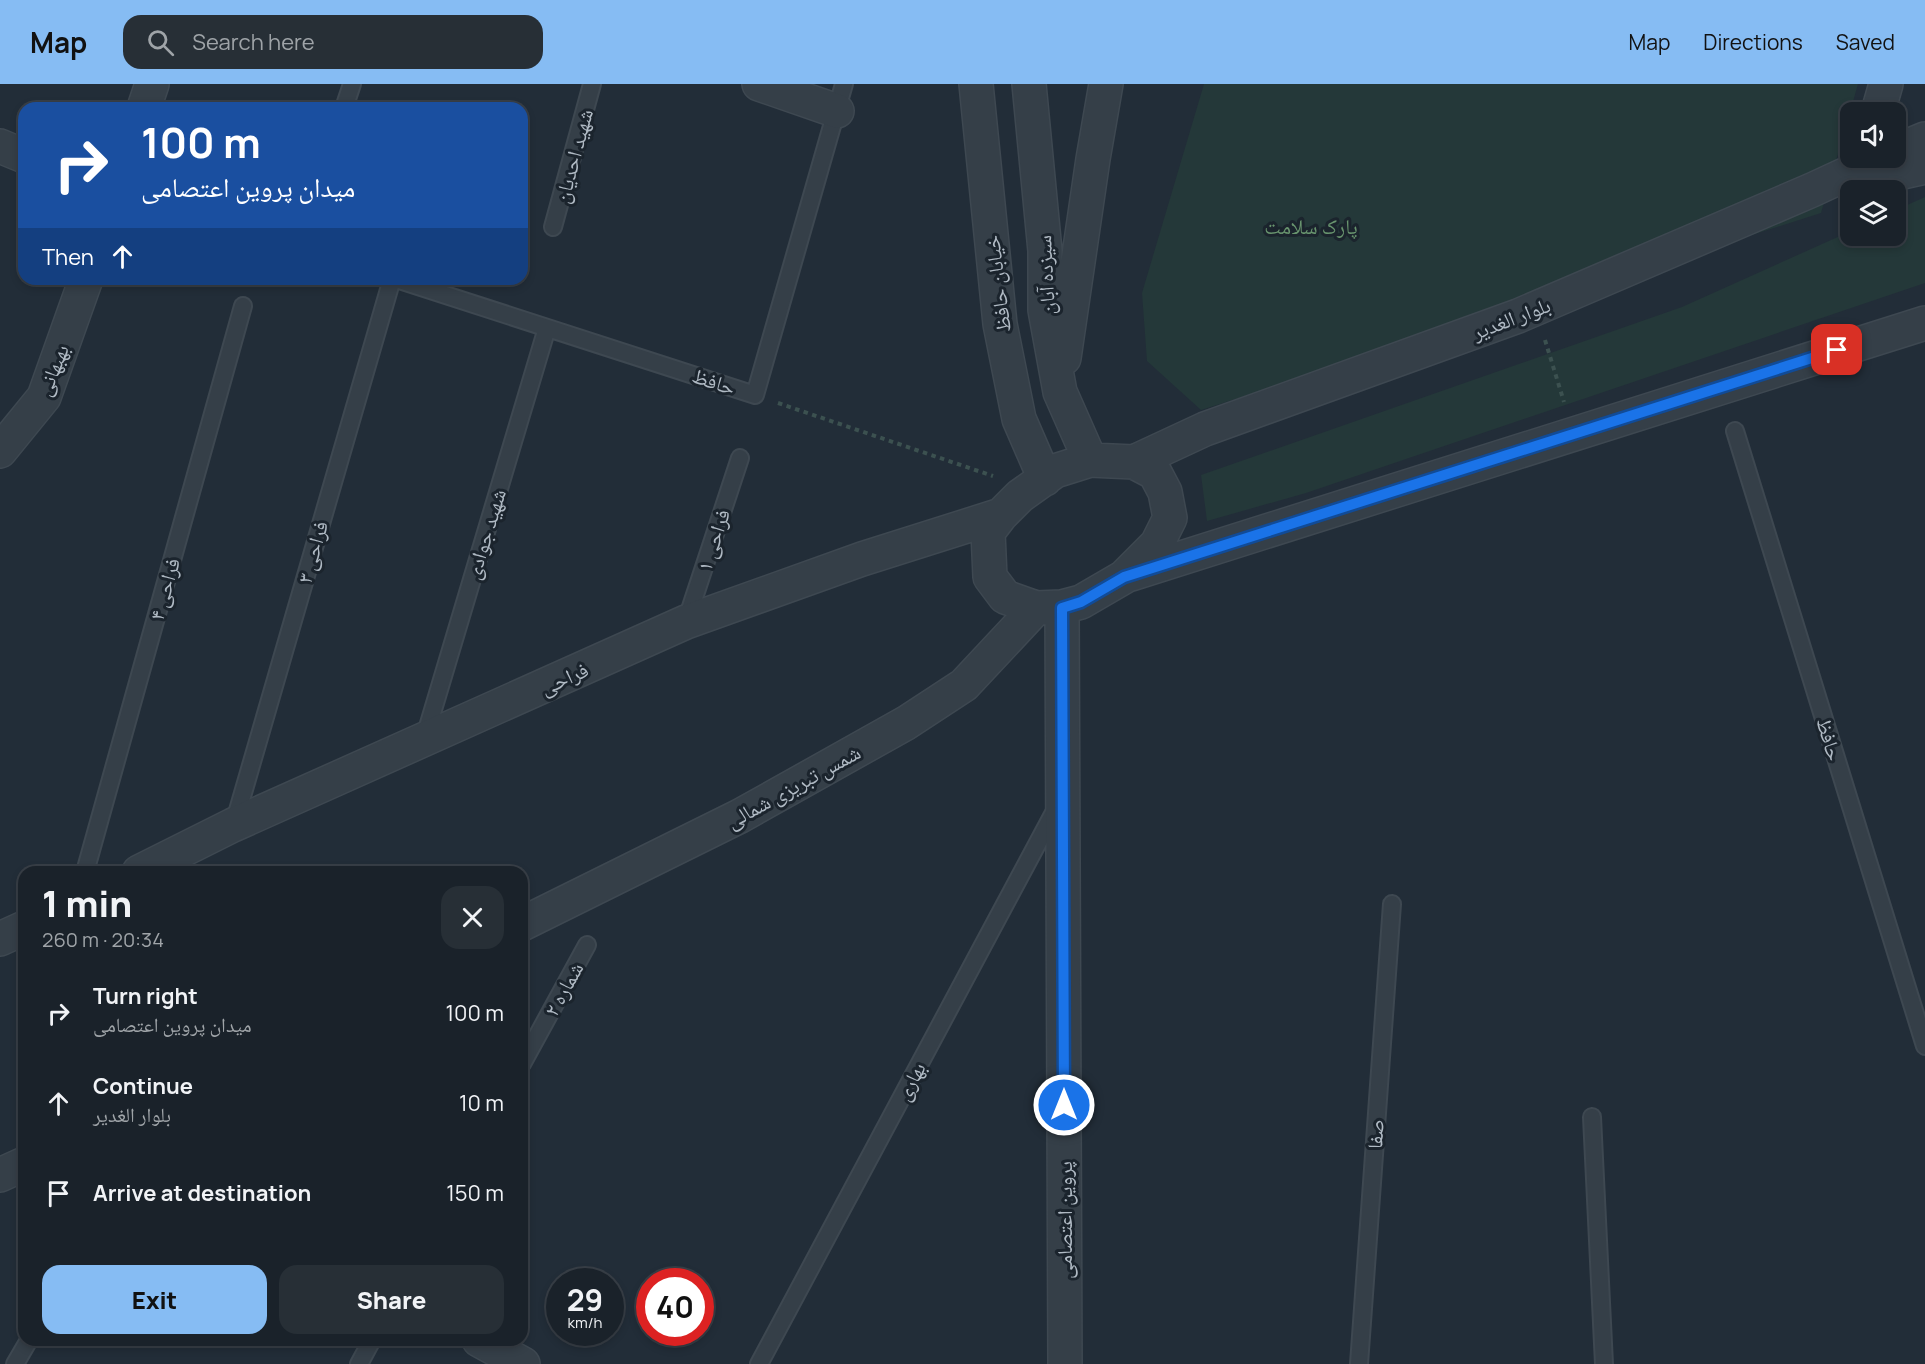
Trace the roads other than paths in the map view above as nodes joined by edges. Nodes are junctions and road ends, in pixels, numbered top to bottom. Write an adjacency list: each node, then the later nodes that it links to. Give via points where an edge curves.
1 (152, 84): 10 (street)
2 (352, 84): 11 (lane)
3 (592, 84): 20 (lane, شهید احدیان)
4 (759, 84): 9 (street)
5 (976, 84): 33 (street, خیابان حافظ, via 1000,324)
6 (1029, 84): 27 (street, سیزده آبان, via 1045,251 1045,310)
7 (1106, 84): 27 (street)
8 (1886, 84): 12 (street)
9 (841, 97): 26 (lane, حافظ, via 755,395)
10 (146, 102)
11 (346, 102)
12 (1881, 102)
13 (1925, 139): 15 (street)
14 (0, 147): 16 (street)
15 (1906, 147)
16 (18, 154)
17 (1925, 167): 19 (street)
18 (1855, 168): 19 (street, بلوار الغدیر)
19 (1812, 190): 32 (street, بلوار الغدیر, via 1536,309 1205,429)
20 (553, 227)
21 (84, 285): 29 (street, بهبهانی, via 44,397)
22 (392, 285): 40 (lane, فراحی ۳)
23 (413, 285): 26 (lane, حافظ)
24 (243, 306): 41 (lane, فراحی ۴)
25 (1925, 322): 35 (street)
26 (547, 328): 38 (lane, شهید جوادی)
27 (1060, 392): 31 (street, سیزده آبان)
28 (1735, 431): 48 (lane, حافظ)
29 (0, 451)
30 (740, 458): 37 (lane, فراحی ۱)
31 (1090, 460): 32 (street); 33 (street, via 1055,471)
32 (1134, 462): 35 (street, via 1155,473 1165,492 1170,518 1157,544)
33 (1037, 484): 34 (street)
34 (1001, 515): 36 (street, via 988,532 990,577 1005,597); 37 (street, فراحی, via 862,559)
35 (1124, 577): 36 (street, via 1081,602)
36 (1049, 608): 39 (street, پروین اعتصامی); 44 (street, شمس تبریزی شمالی, via 964,685 906,723 740,816)
37 (686, 622): 38 (street, فراحی)
38 (424, 741): 40 (street, فراحی)
39 (1062, 798): 59 (lane, بهاری); 60 (street, پروین اعتصامی)
40 (233, 825): 42 (street, فراحی)
41 (87, 866)
42 (151, 866)
43 (1392, 904): 61 (lane, صفا)
44 (528, 921)
45 (18, 931): 46 (street)
46 (0, 939)
47 (587, 945): 49 (lane, شماره ۲)
48 (1925, 1046)
49 (528, 1053)
50 (1592, 1117): 62 (lane)
51 (18, 1167): 52 (street)
52 (0, 1175)
53 (26, 1346): 56 (lane)
54 (369, 1346): 57 (lane)
55 (490, 1346): 58 (street)
56 (15, 1364)
57 (359, 1364)
58 (523, 1364)
59 (759, 1364)
60 (1065, 1364)
61 (1359, 1364)
62 (1604, 1364)

